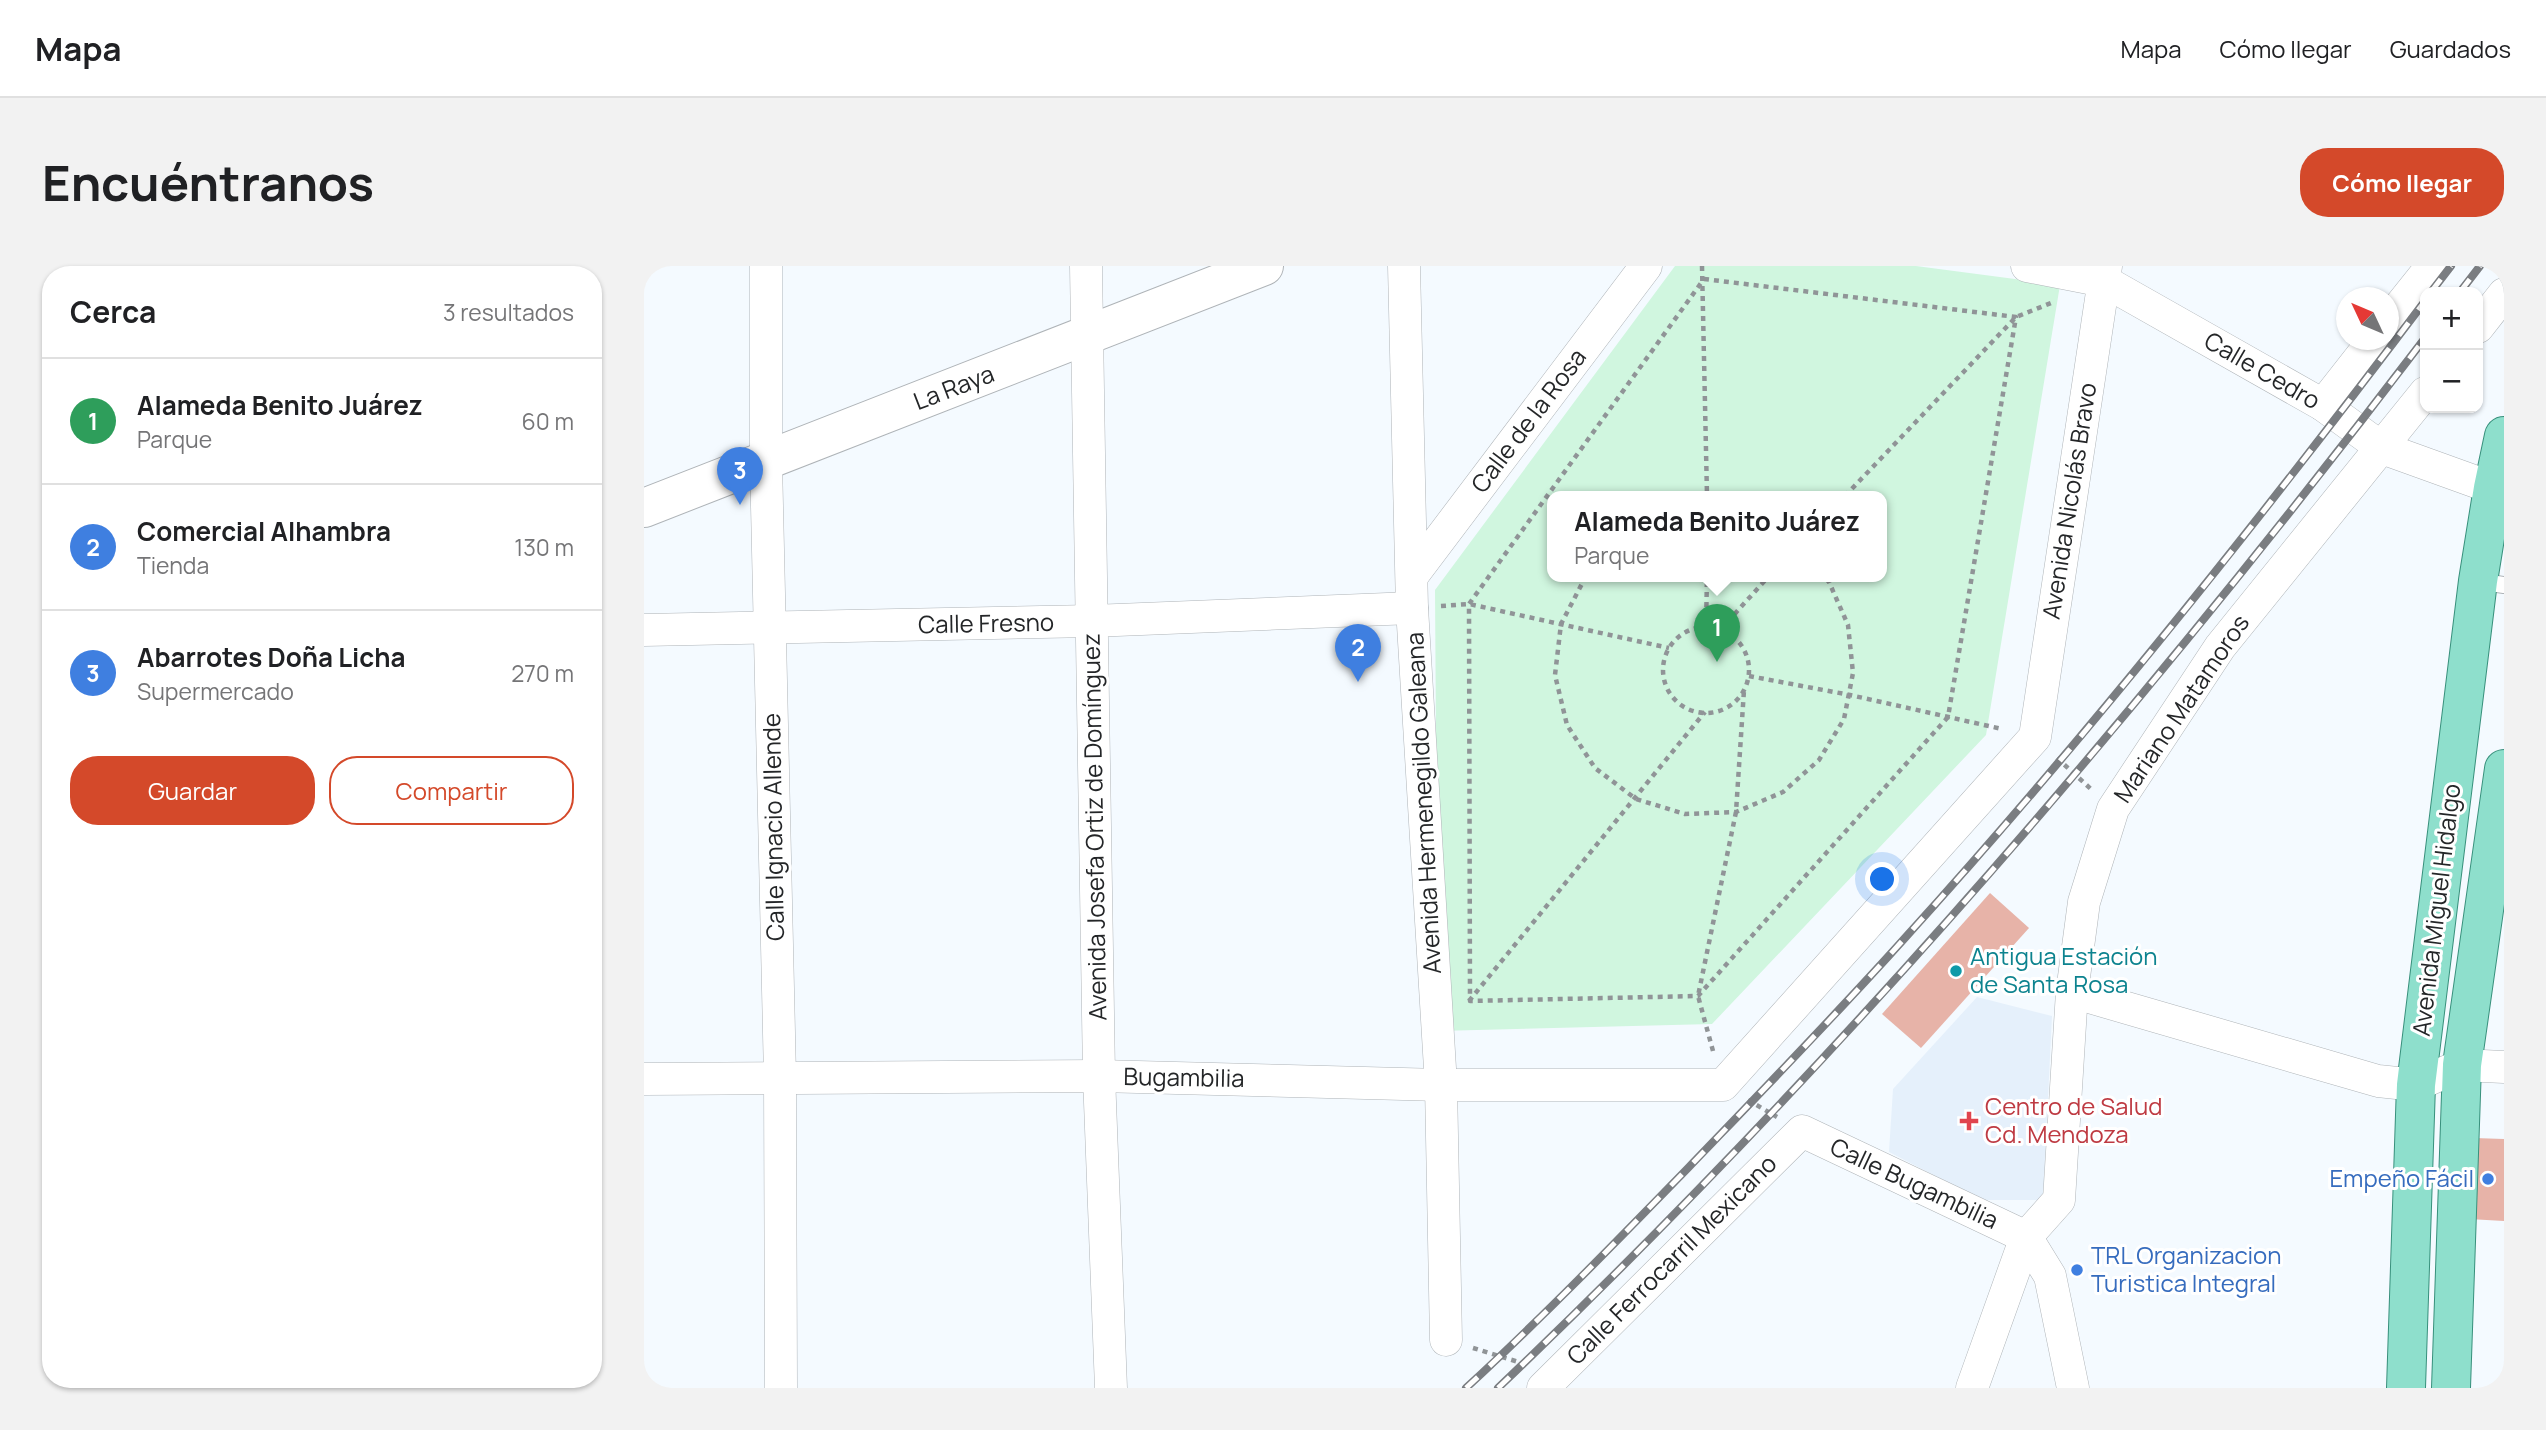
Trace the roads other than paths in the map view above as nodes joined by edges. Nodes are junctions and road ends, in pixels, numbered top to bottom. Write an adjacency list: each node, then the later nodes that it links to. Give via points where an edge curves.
1 (766, 266): 18 (street, Calle Ignacio Allende)
2 (1086, 266): 12 (street, Avenida Josefa Ortiz de Domínguez)
3 (1264, 266): 12 (main road, La Raya)
4 (1404, 266): 21 (street, Avenida Hermenegildo Galeana)
5 (1646, 266): 21 (street, Calle de la Rosa)
6 (2027, 266): 8 (street, Calle Cedro)
7 (2432, 266): 10 (street)
8 (2105, 273): 15 (street, Calle Cedro); 35 (street, Avenida Nicolás Bravo, via 2035,737)
9 (2504, 294): 11 (street)
10 (2399, 308)
11 (2483, 321)
12 (1088, 336): 18 (main road, La Raya); 24 (street, Avenida Josefa Ortiz de Domínguez)
13 (2366, 350): 15 (street)
14 (2420, 399): 17 (street, Mariano Matamoros)
15 (2323, 405): 17 (street, Calle Cedro)
16 (2504, 436): 19 (main road, Avenida Miguel Hidalgo)
17 (2382, 448): 19 (street, Calle Cedro); 28 (street, Mariano Matamoros, via 2220,647 2113,809 2084,902)
18 (766, 462): 20 (main road, La Raya); 25 (street, Calle Ignacio Allende)
19 (2493, 488): 22 (main road, Avenida Miguel Hidalgo)
20 (644, 508)
21 (1412, 576): 23 (street, Avenida Hermenegildo Galeana)
22 (2491, 583): 36 (main road, Avenida Miguel Hidalgo)
23 (1412, 608): 24 (street, Calle Fresno); 34 (street, Avenida Hermenegildo Galeana)
24 (1092, 621): 25 (street, Calle Fresno); 31 (street, Avenida Josefa Ortiz de Domínguez)
25 (770, 629): 26 (street, Calle Fresno); 32 (street, Calle Ignacio Allende)
26 (644, 630)
27 (2504, 769): 29 (main road, Avenida Miguel Hidalgo)
28 (2072, 992): 36 (street, via 2378,1081); 38 (street, Mariano Matamoros, via 2059,1200)
29 (2462, 1065): 30 (street); 36 (street); 46 (main road, Avenida Miguel Hidalgo)
30 (2504, 1067)
31 (1099, 1076): 32 (street, Bugambilia); 34 (street, Bugambilia); 42 (street, Avenida Josefa Ortiz de Domínguez)
32 (780, 1077): 33 (street, Bugambilia); 41 (street, Calle Ignacio Allende)
33 (644, 1079)
34 (1441, 1085): 35 (street, Bugambilia); 39 (street, Avenida Hermenegildo Galeana)
35 (1723, 1085)
36 (2416, 1085): 45 (main road, Avenida Miguel Hidalgo)
37 (1801, 1131): 38 (street, Calle Bugambilia); 40 (street, Calle Ferrocarril Mexicano)
38 (2026, 1237): 43 (street); 44 (street, via 2050,1276)
39 (1446, 1340)
40 (1560, 1383)
41 (781, 1388)
42 (1111, 1388)
43 (1972, 1388)
44 (2073, 1388)
45 (2406, 1388)
46 (2451, 1388)

